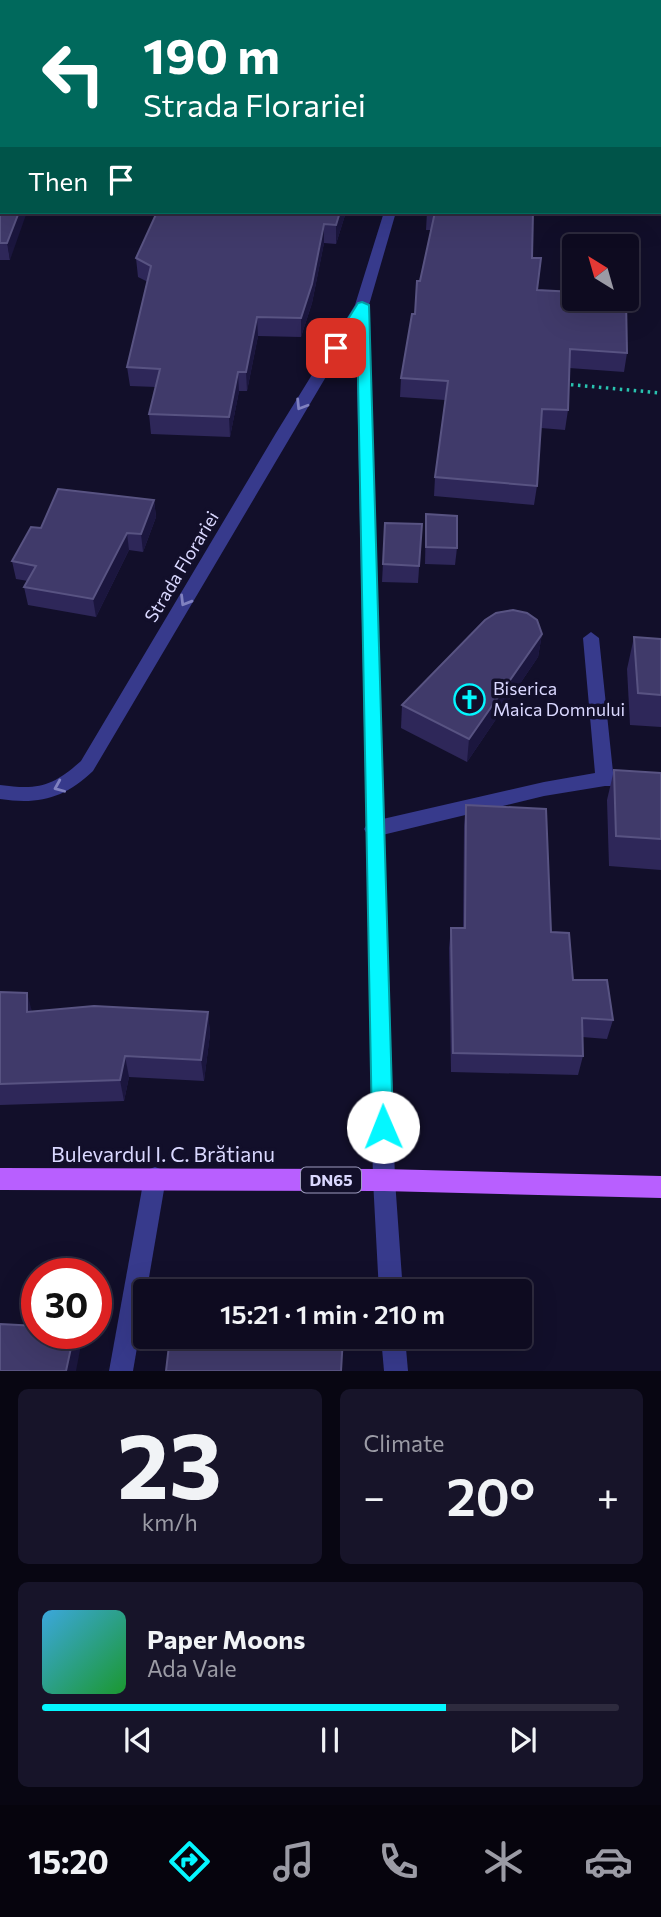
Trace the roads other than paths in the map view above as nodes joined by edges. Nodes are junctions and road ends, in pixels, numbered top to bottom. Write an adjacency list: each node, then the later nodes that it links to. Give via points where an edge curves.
1 (389, 214): 2 (street)
2 (362, 305): 6 (street, Strada Florariei, one-way to 6, via 87,765 65,787 27,797); 7 (street)
3 (591, 638): 4 (street)
4 (605, 779): 5 (street); 7 (street)
5 (661, 779)
6 (0, 792)
7 (374, 829): 10 (street)
8 (155, 1178): 9 (main road, Bulevardul I. C. Brătianu / DN65); 10 (main road, Bulevardul I. C. Brătianu / DN65); 14 (street)
9 (0, 1179)
10 (384, 1180): 11 (main road, Bulevardul I. C. Brătianu / DN65); 12 (street)
11 (661, 1187)
12 (390, 1279)
13 (394, 1349): 15 (street)
14 (121, 1371)
15 (396, 1371)

